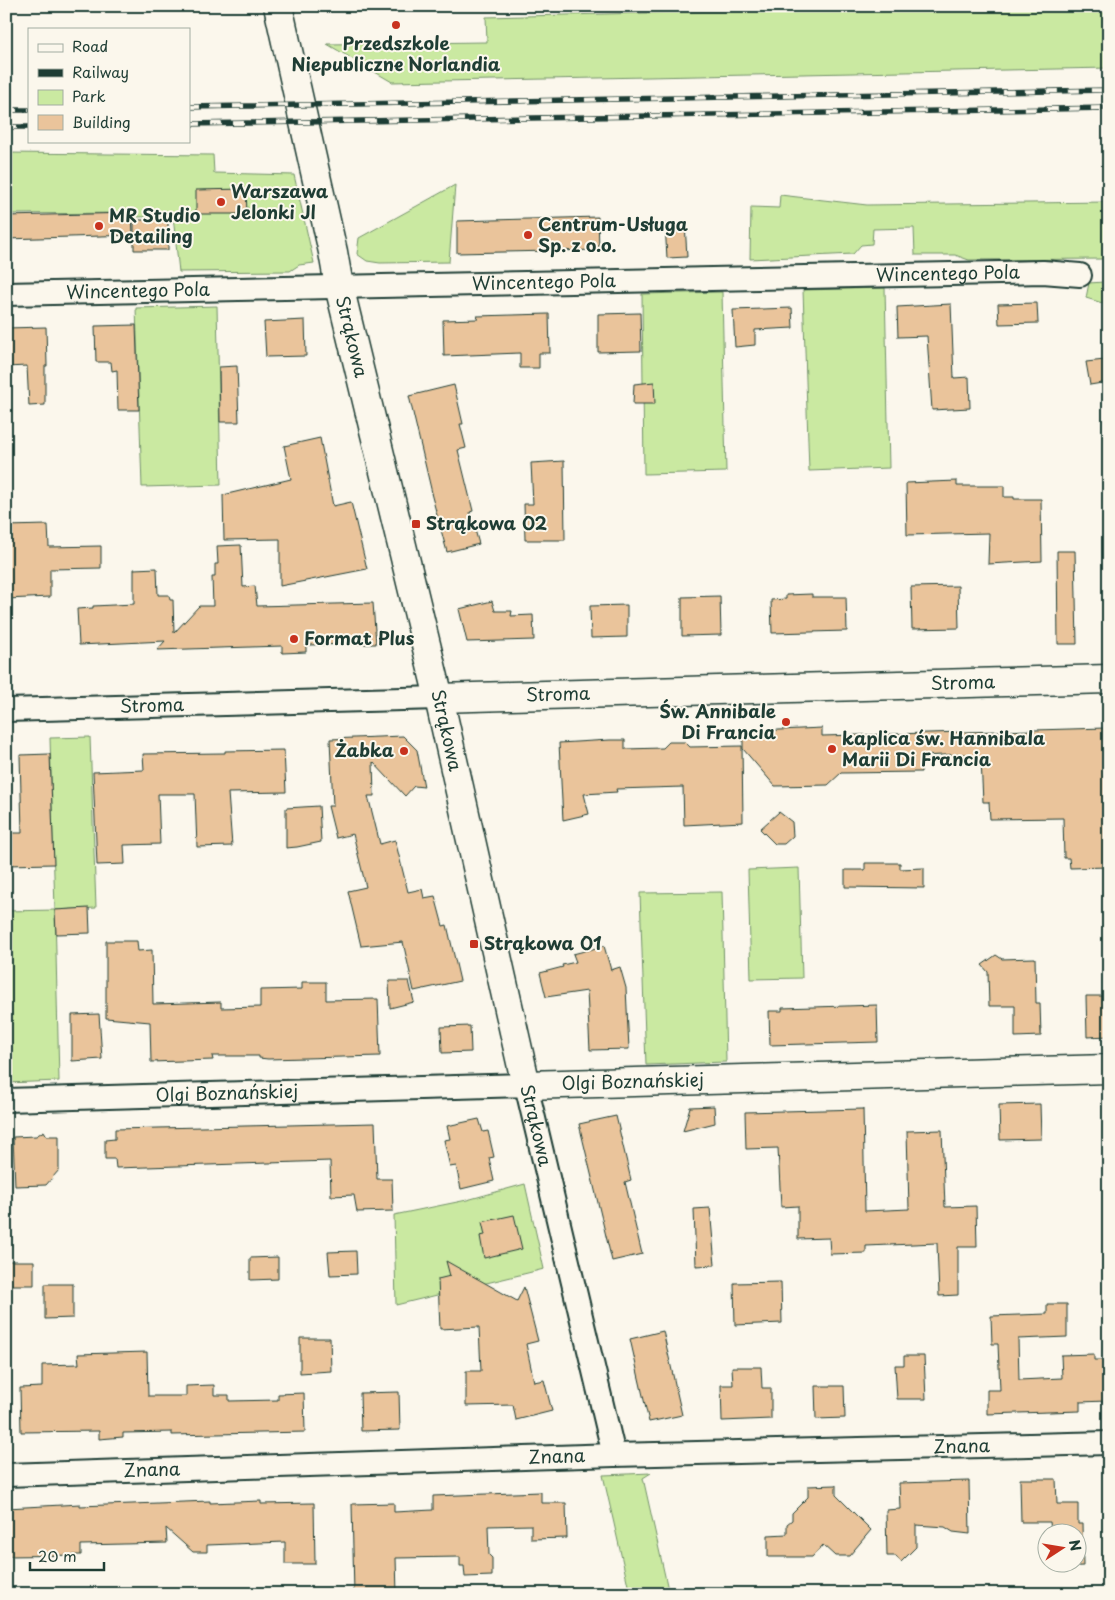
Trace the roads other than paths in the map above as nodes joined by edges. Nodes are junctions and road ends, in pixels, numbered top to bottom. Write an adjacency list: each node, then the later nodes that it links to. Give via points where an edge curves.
1 (278, 6): 3 (street, Strąkowa)
2 (1080, 275): 3 (street, Wincentego Pola, via 1043,272)
3 (339, 286): 4 (street, Wincentego Pola); 6 (street, Strąkowa)
4 (6, 294)
5 (1109, 679): 6 (street, Stroma)
6 (439, 698): 7 (street, Stroma); 9 (street, Strąkowa)
7 (6, 710)
8 (1109, 1069): 9 (street, Olgi Boznańskiej)
9 (526, 1085): 10 (street, Olgi Boznańskiej); 12 (street, Strąkowa)
10 (6, 1100)
11 (1109, 1444): 12 (street, Znana)
12 (614, 1455): 13 (street, Znana)
13 (6, 1475)

